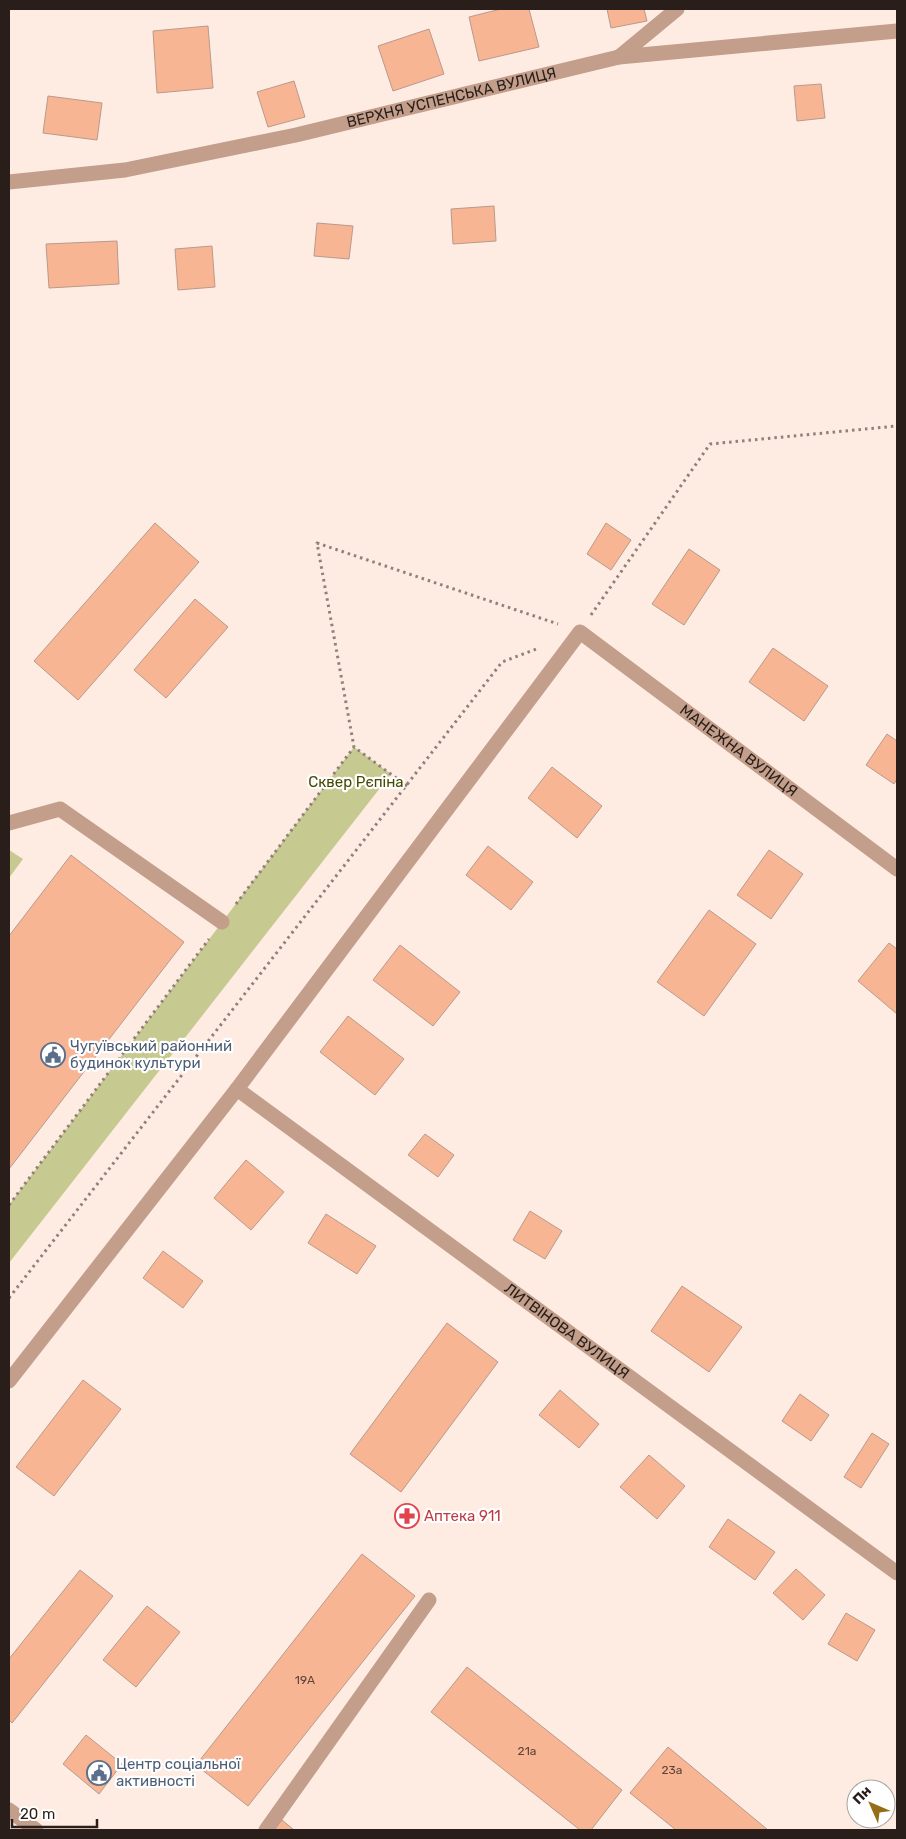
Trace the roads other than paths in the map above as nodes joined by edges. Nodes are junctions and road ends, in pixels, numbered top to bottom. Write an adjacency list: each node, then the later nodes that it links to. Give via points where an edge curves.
1 (677, 9): 3 (street)
2 (897, 31): 3 (street, ВЕРХНЯ УСПЕНСЬКА ВУЛИЦЯ)
3 (619, 57): 4 (street, ВЕРХНЯ УСПЕНСЬКА ВУЛИЦЯ, via 296,135 125,170)
4 (9, 182)
5 (9, 823): 7 (street, via 60,809)
6 (897, 869): 8 (street, МАНЕЖНА ВУЛИЦЯ, via 580,632)
7 (222, 922)
8 (237, 1089): 9 (street); 10 (street, ЛИТВІНОВА ВУЛИЦЯ)
9 (9, 1381)
10 (897, 1573)
11 (429, 1600): 14 (street)
12 (9, 1810): 13 (street)
13 (36, 1830)
14 (266, 1830)

